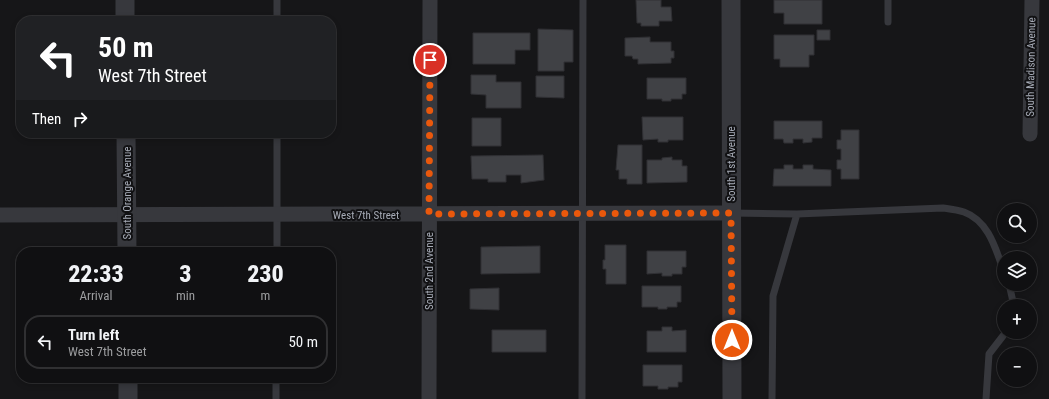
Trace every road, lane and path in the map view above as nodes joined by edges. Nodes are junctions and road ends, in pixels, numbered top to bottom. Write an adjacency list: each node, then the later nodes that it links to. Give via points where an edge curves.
1 (125, 0): 8 (street)
2 (277, 0): 9 (lane)
3 (430, 0): 16 (street, South 2nd Avenue)
4 (583, 0): 17 (lane)
5 (731, 0): 14 (street, South 1st Avenue)
6 (888, 0): 10 (lane)
7 (1032, 0): 11 (street, South Madison Avenue)
8 (125, 16)
9 (277, 16)
10 (888, 22)
11 (1030, 134)
12 (126, 138): 15 (street, South Orange Avenue)
13 (277, 138): 20 (lane)
14 (731, 213): 17 (street, West 7th Street); 18 (lane); 31 (street, South 1st Avenue)
15 (127, 214): 19 (street, West 7th Street); 20 (street, West 7th Street); 21 (street, South Orange Avenue)
16 (429, 214): 17 (street, West 7th Street); 20 (street, West 7th Street); 29 (street, South 2nd Avenue)
17 (582, 214): 30 (lane)
18 (797, 214): 23 (lane, via 943,208 965,212 983,224); 32 (lane, via 773,296)
19 (0, 215)
20 (277, 215): 22 (lane)
21 (127, 247)
22 (277, 247)
23 (997, 254)
24 (1001, 339): 33 (lane, via 989,354)
25 (128, 383): 27 (street)
26 (276, 383): 28 (lane)
27 (128, 399)
28 (276, 399)
29 (429, 399)
30 (582, 399)
31 (732, 399)
32 (772, 399)
33 (986, 399)

